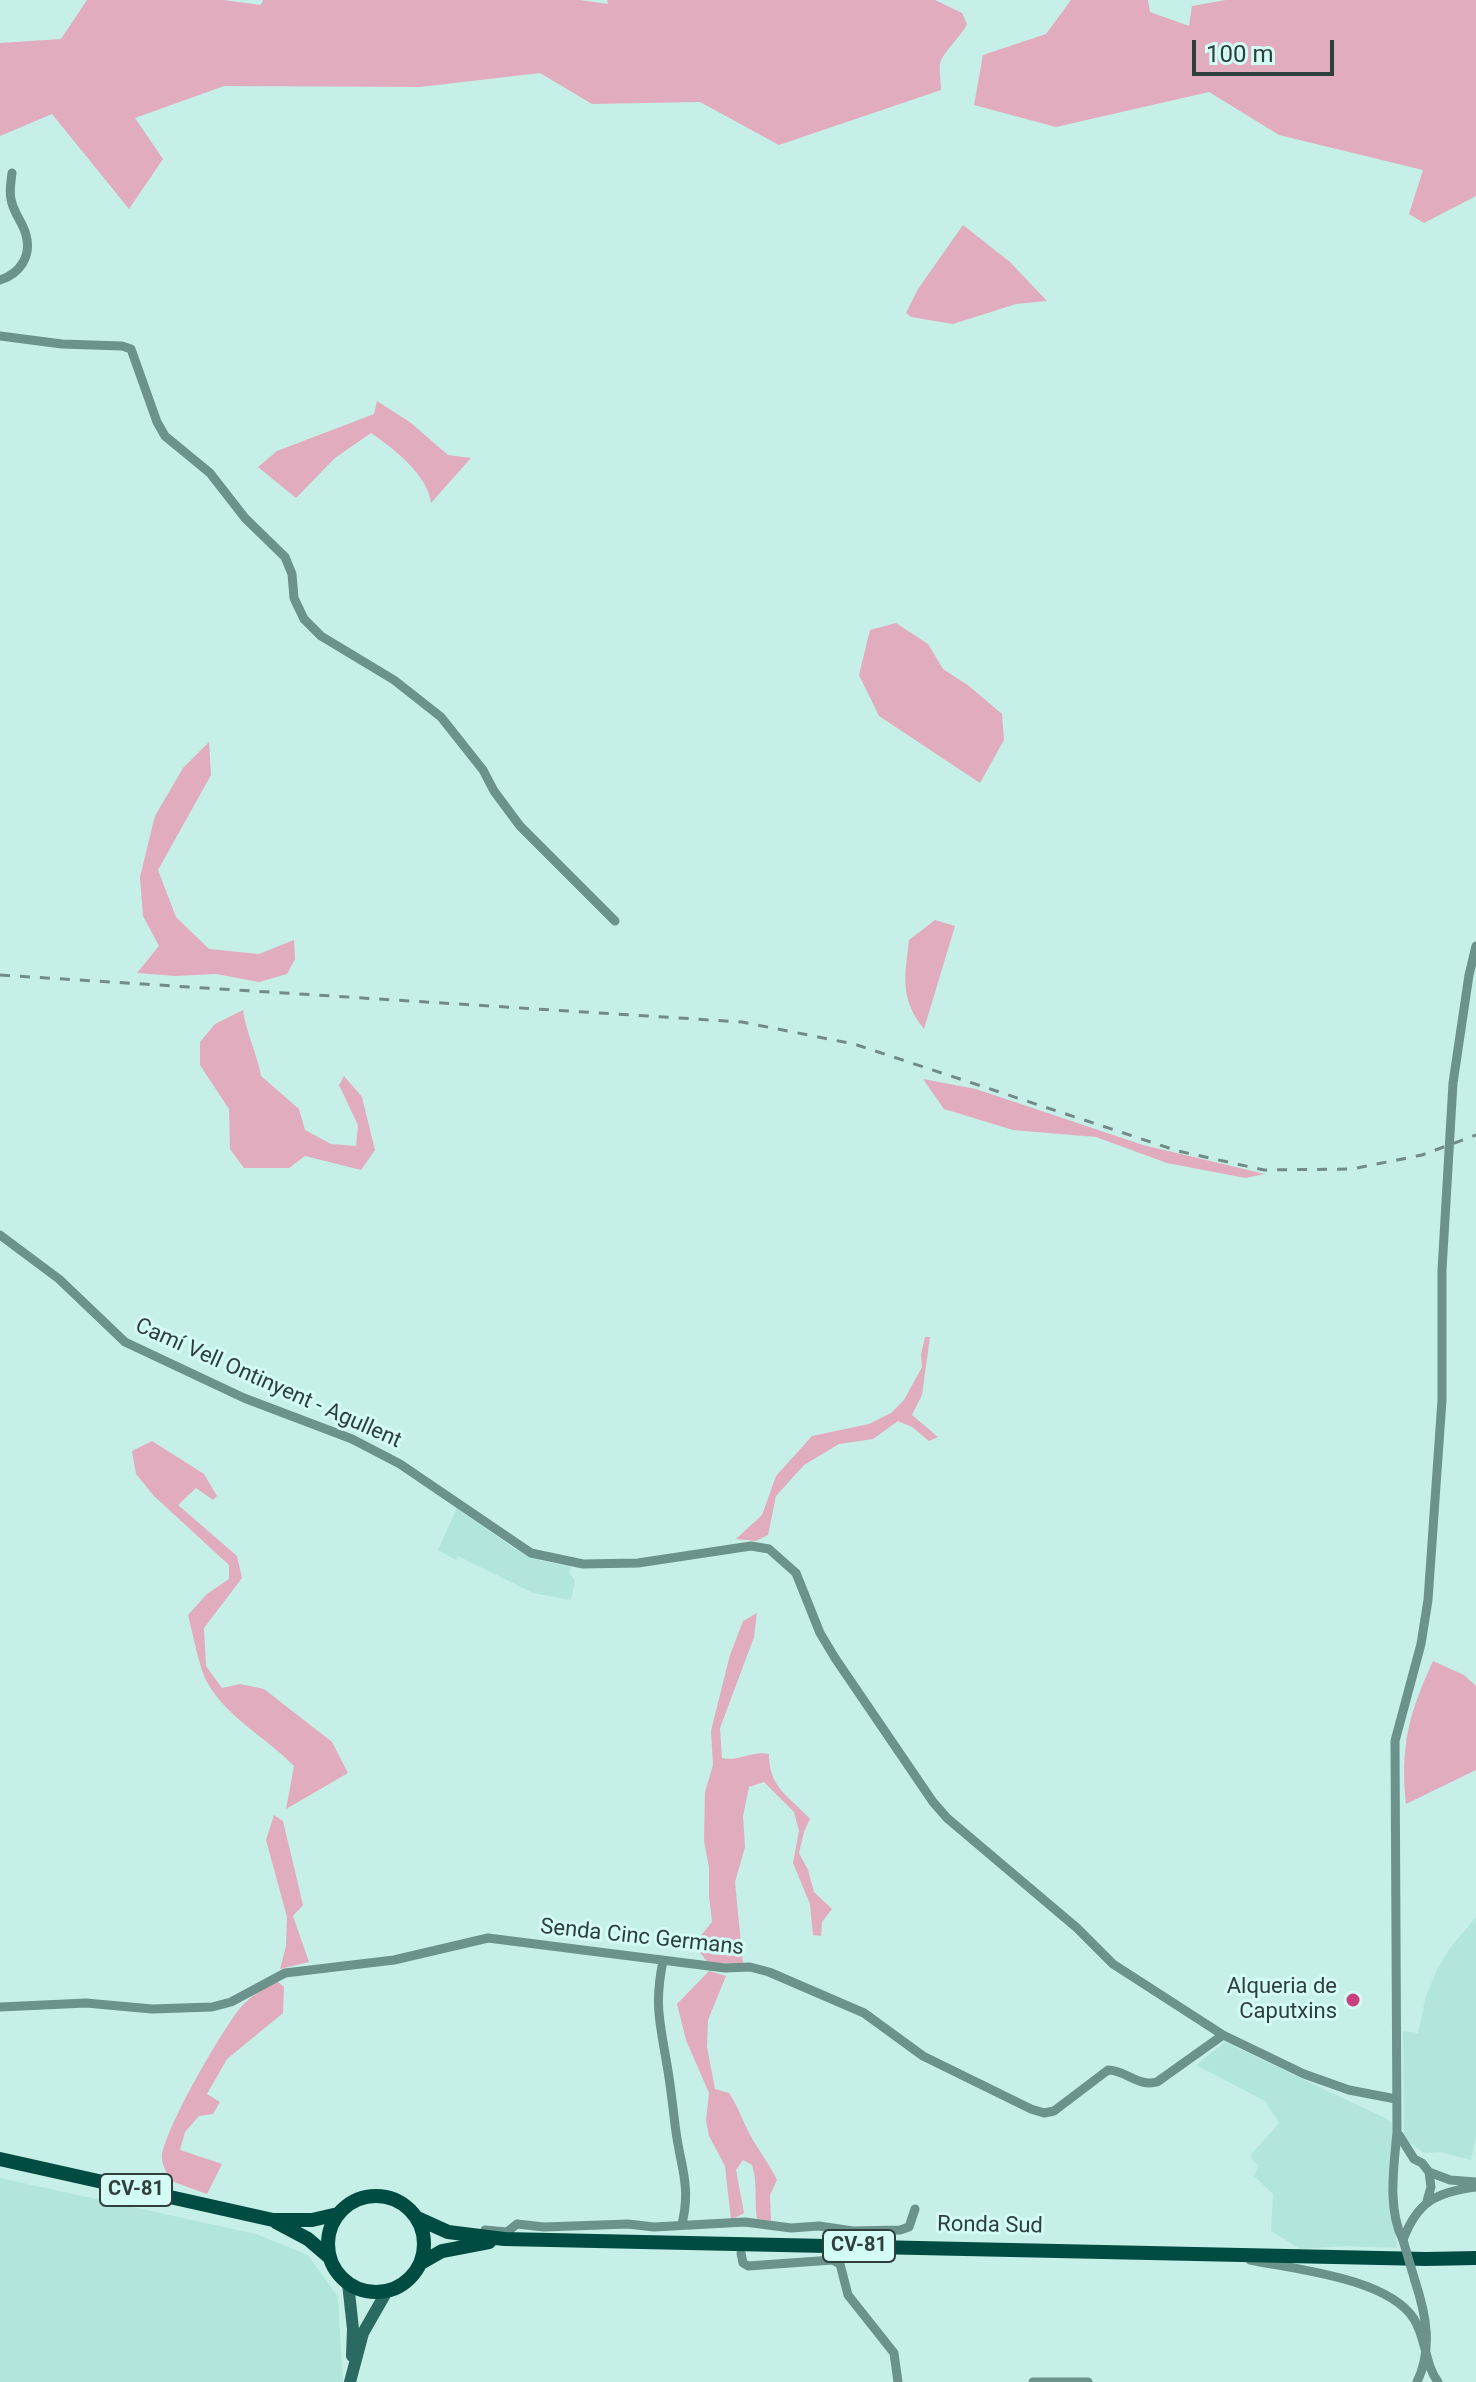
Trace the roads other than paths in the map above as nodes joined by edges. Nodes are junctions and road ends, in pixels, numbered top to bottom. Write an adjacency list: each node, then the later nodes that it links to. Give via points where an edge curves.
1 (12, 173): 2 (street, via 10,197 27,236 26,251 14,275)
2 (0, 280)
3 (0, 336): 4 (street, via 131,349 165,436 210,473 285,557 304,619 441,717 520,826)
4 (615, 921)
5 (1476, 946): 10 (street, via 1453,1083 1428,1600 1395,1741)
6 (0, 1235): 9 (street, Camí Vell Ontinyent - Agullent, via 79,1296 125,1342 244,1398 352,1439 400,1464 531,1553 583,1564 638,1563 751,1546 769,1549 796,1573 835,1658 947,1818 1113,1964)
7 (663, 1961): 8 (street, Senda Cinc Germans, via 488,1938 402,1958 285,1973 212,2007); 9 (street, Senda Cinc Germans, via 769,1972 864,2013 929,2059 1038,2112 1054,2111 1108,2070 1143,2083 1157,2082); 24 (street, via 659,2029 685,2170)
8 (0, 2007)
9 (1223, 2035): 10 (street, Camí Vell Ontinyent - Agullent, via 1304,2074)
10 (1396, 2099): 11 (street)
11 (1397, 2132): 13 (street); 14 (street)
12 (0, 2159): 22 (main road, CV-81)
13 (1414, 2159): 14 (street); 15 (street)
14 (1395, 2168): 17 (street)
15 (1429, 2172): 16 (street); 18 (street)
16 (1476, 2184): 18 (street)
17 (1395, 2197): 18 (street, via 1406,2207); 28 (street)
18 (1425, 2203): 28 (street)
19 (915, 2209): 23 (street, via 909,2227 900,2230)
20 (338, 2214): 21 (main road, CV-81, via 349,2203 378,2195 407,2206); 22 (main road, CV-81); 31 (main road, via 330,2227)
21 (417, 2218): 25 (main road, CV-81); 33 (main road, via 425,2247)
22 (273, 2220): 31 (main road, CV-81)
23 (745, 2222): 24 (street); 26 (street)
24 (682, 2224): 25 (street, via 517,2224 507,2232)
25 (448, 2232): 27 (main road, CV-81)
26 (743, 2238)
27 (504, 2239): 30 (main road, Ronda Sud / CV-81); 33 (main road, CV-81, via 442,2251)
28 (1403, 2240): 36 (street, bridge, via 1424,2313)
29 (741, 2253): 40 (street, via 748,2266 833,2260 840,2264 848,2295 894,2353)
30 (1215, 2253): 32 (main road, Ronda Sud / CV-81); 36 (street, via 1334,2278 1388,2296 1413,2317)
31 (329, 2257): 34 (main road, CV-81)
32 (1476, 2258)
33 (421, 2263): 35 (main road, CV-81, via 413,2276)
34 (348, 2283): 35 (main road, via 360,2290); 37 (street)
35 (387, 2291): 37 (street, via 363,2333)
36 (1427, 2351): 38 (street); 39 (street)
37 (351, 2379)
38 (1438, 2380): 39 (street, via 1427,2376)
39 (1417, 2381)
40 (898, 2382)
41 (1033, 2382): 42 (street)
42 (1088, 2382)

